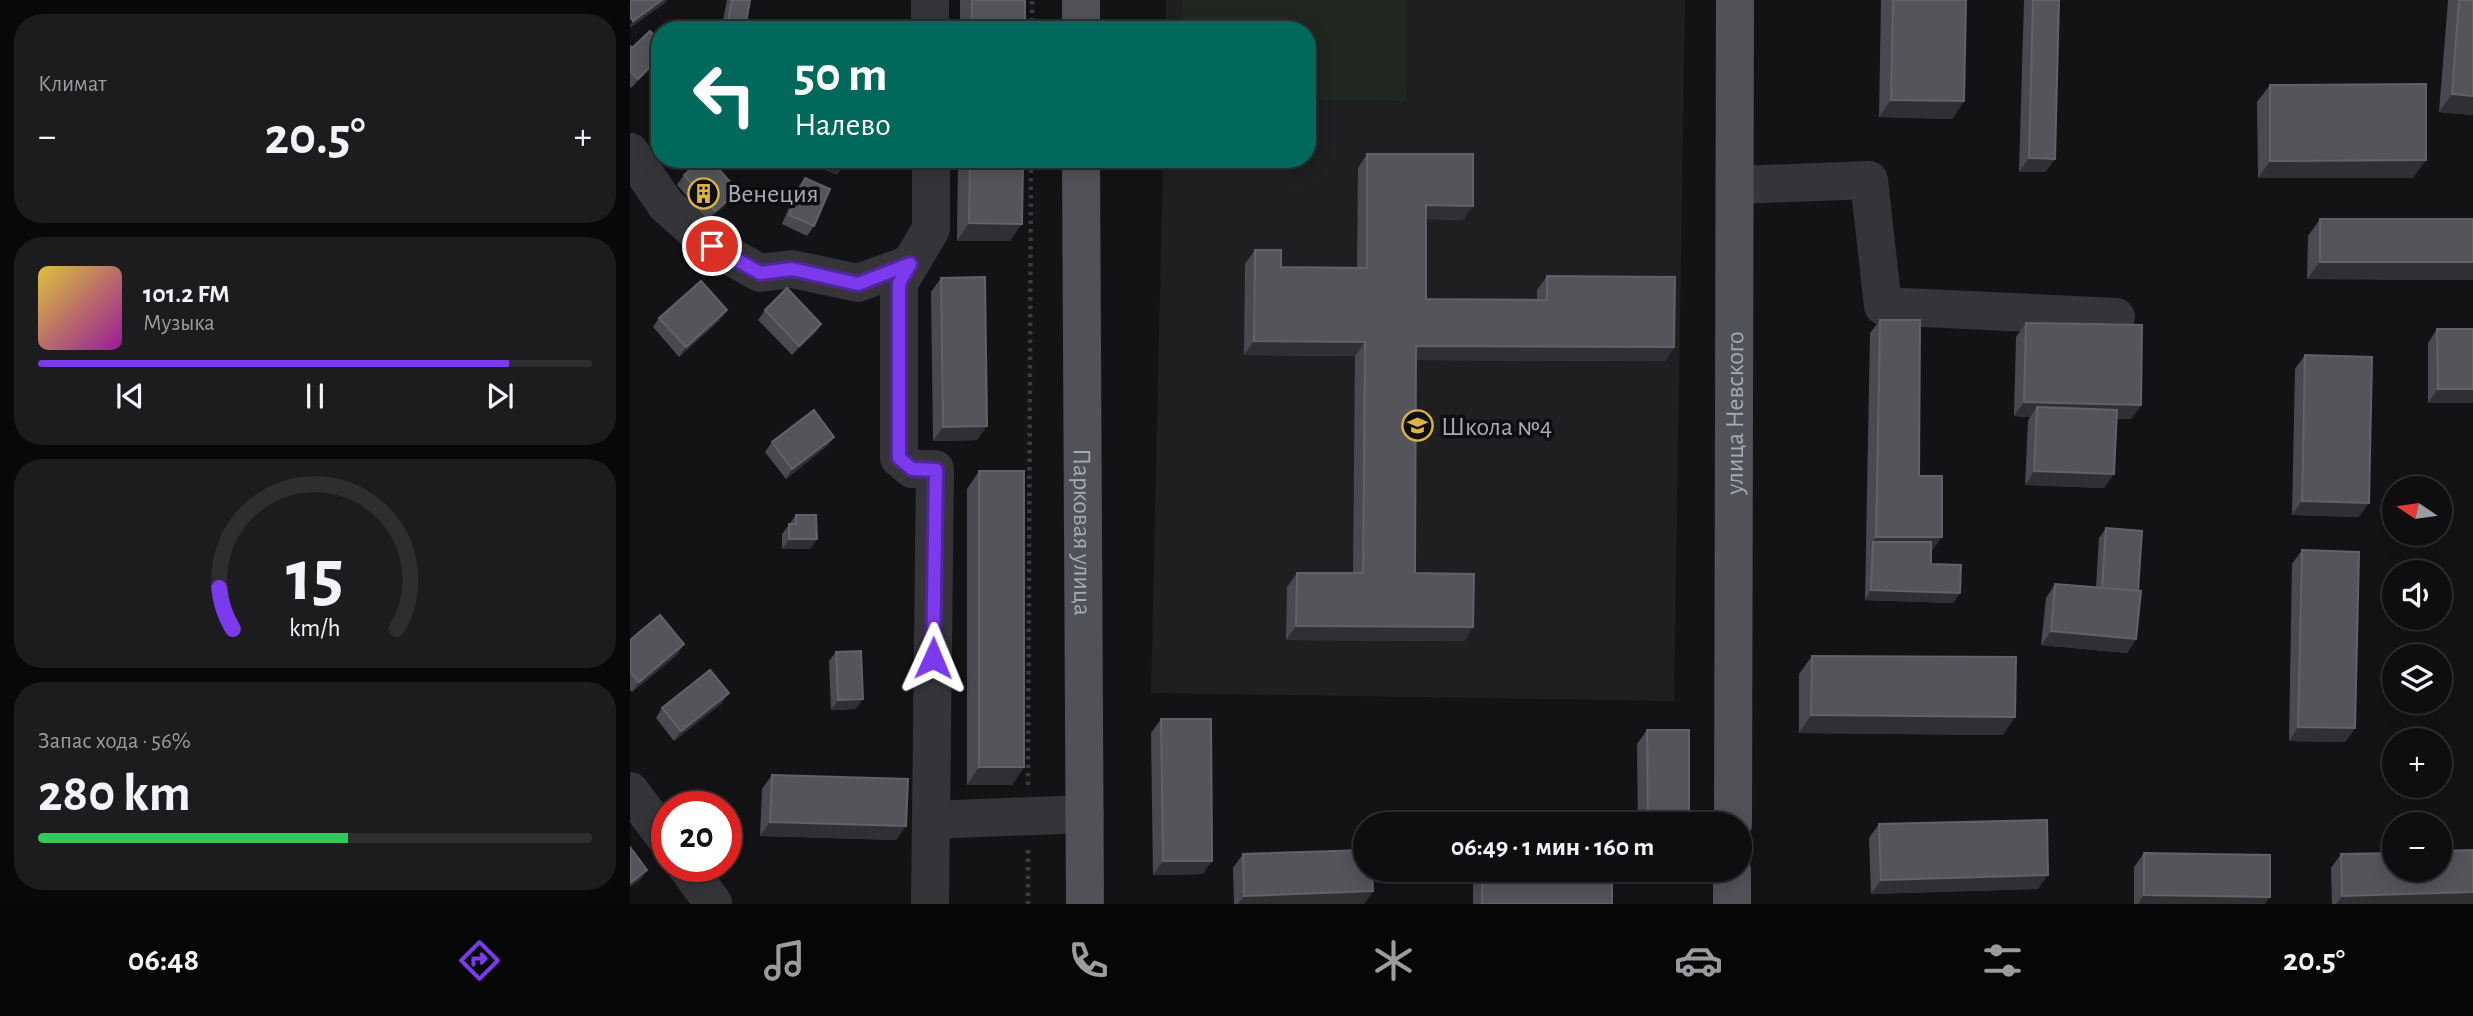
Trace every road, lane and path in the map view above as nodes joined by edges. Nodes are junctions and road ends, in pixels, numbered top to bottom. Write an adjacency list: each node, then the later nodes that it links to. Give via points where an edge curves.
1 (930, 0): 5 (street)
2 (1032, 0): 6 (path)
3 (1081, 0): 7 (main road)
4 (1735, 0): 12 (main road, улица Невского)
5 (930, 21)
6 (1032, 21)
7 (1081, 21)
8 (630, 152): 13 (street, via 666,205 712,246 760,273 792,269 858,284)
9 (931, 168): 13 (street, via 931,229)
10 (1031, 168): 18 (path)
11 (1082, 168): 17 (main road, Парковая улица)
12 (1735, 185): 14 (street, via 1869,180 1883,306); 16 (main road, улица Невского)
13 (910, 264): 20 (street, via 899,283 899,458 912,469 936,470)
14 (2116, 317)
15 (630, 791): 19 (street)
16 (1733, 812)
17 (1085, 814): 18 (street); 26 (main road, Парковая улица)
18 (1028, 816): 20 (street); 25 (path)
19 (651, 819)
20 (931, 820): 24 (street)
21 (698, 882): 23 (street)
22 (1732, 882): 27 (main road)
23 (715, 904)
24 (930, 904)
25 (1028, 904)
26 (1085, 904)
27 (1732, 904)

